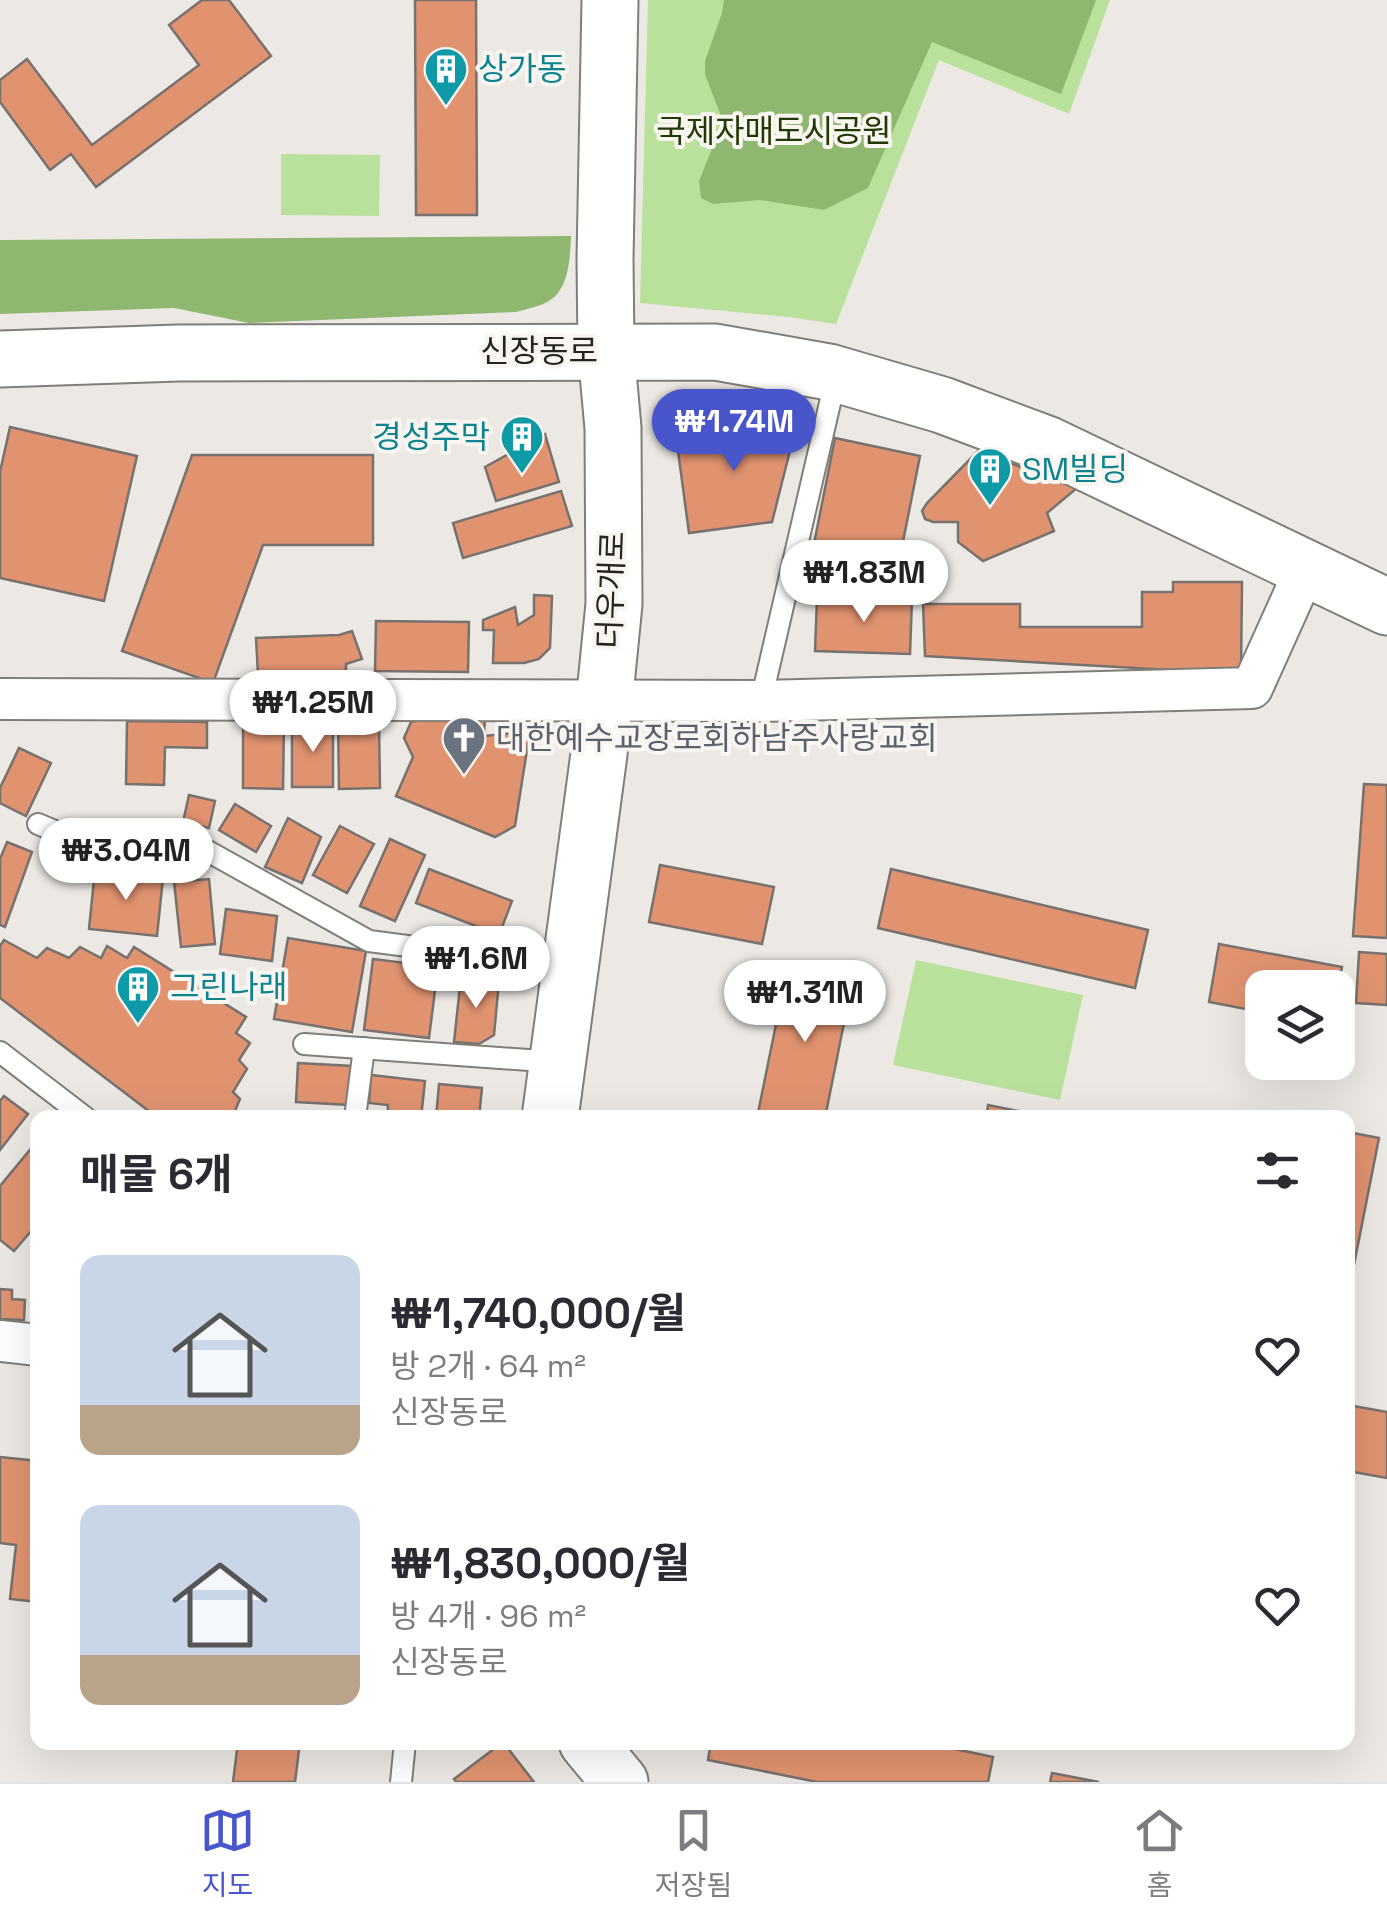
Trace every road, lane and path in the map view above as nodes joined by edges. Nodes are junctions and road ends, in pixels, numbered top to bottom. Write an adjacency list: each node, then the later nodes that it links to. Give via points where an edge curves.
1 (610, 0): 2 (main road, 더우개로)
2 (606, 351): 3 (main road, 신장동로); 4 (main road, 신장동로, via 716,352); 8 (main road, 더우개로, via 614,604)
3 (0, 359)
4 (836, 374): 5 (main road, 신장동로, via 1049,446); 9 (lane)
5 (1306, 568): 6 (main road, 신장동로); 9 (street, via 1252,688)
6 (1387, 607)
7 (0, 699): 8 (street)
8 (604, 701): 9 (street); 11 (main road, 더우개로)
9 (760, 701)
10 (38, 824): 11 (lane, via 100,850 186,839 369,941)
11 (571, 967): 15 (main road, 더우개로)
12 (304, 1044): 13 (lane)
13 (364, 1048): 15 (lane); 17 (lane)
14 (0, 1052): 16 (lane)
15 (558, 1062): 18 (main road, 더우개로)
16 (76, 1110)
17 (357, 1110)
18 (551, 1110)
19 (0, 1341): 20 (street)
20 (30, 1344)
21 (404, 1750): 23 (lane)
22 (594, 1750): 24 (main road)
23 (400, 1782)
24 (620, 1782)

